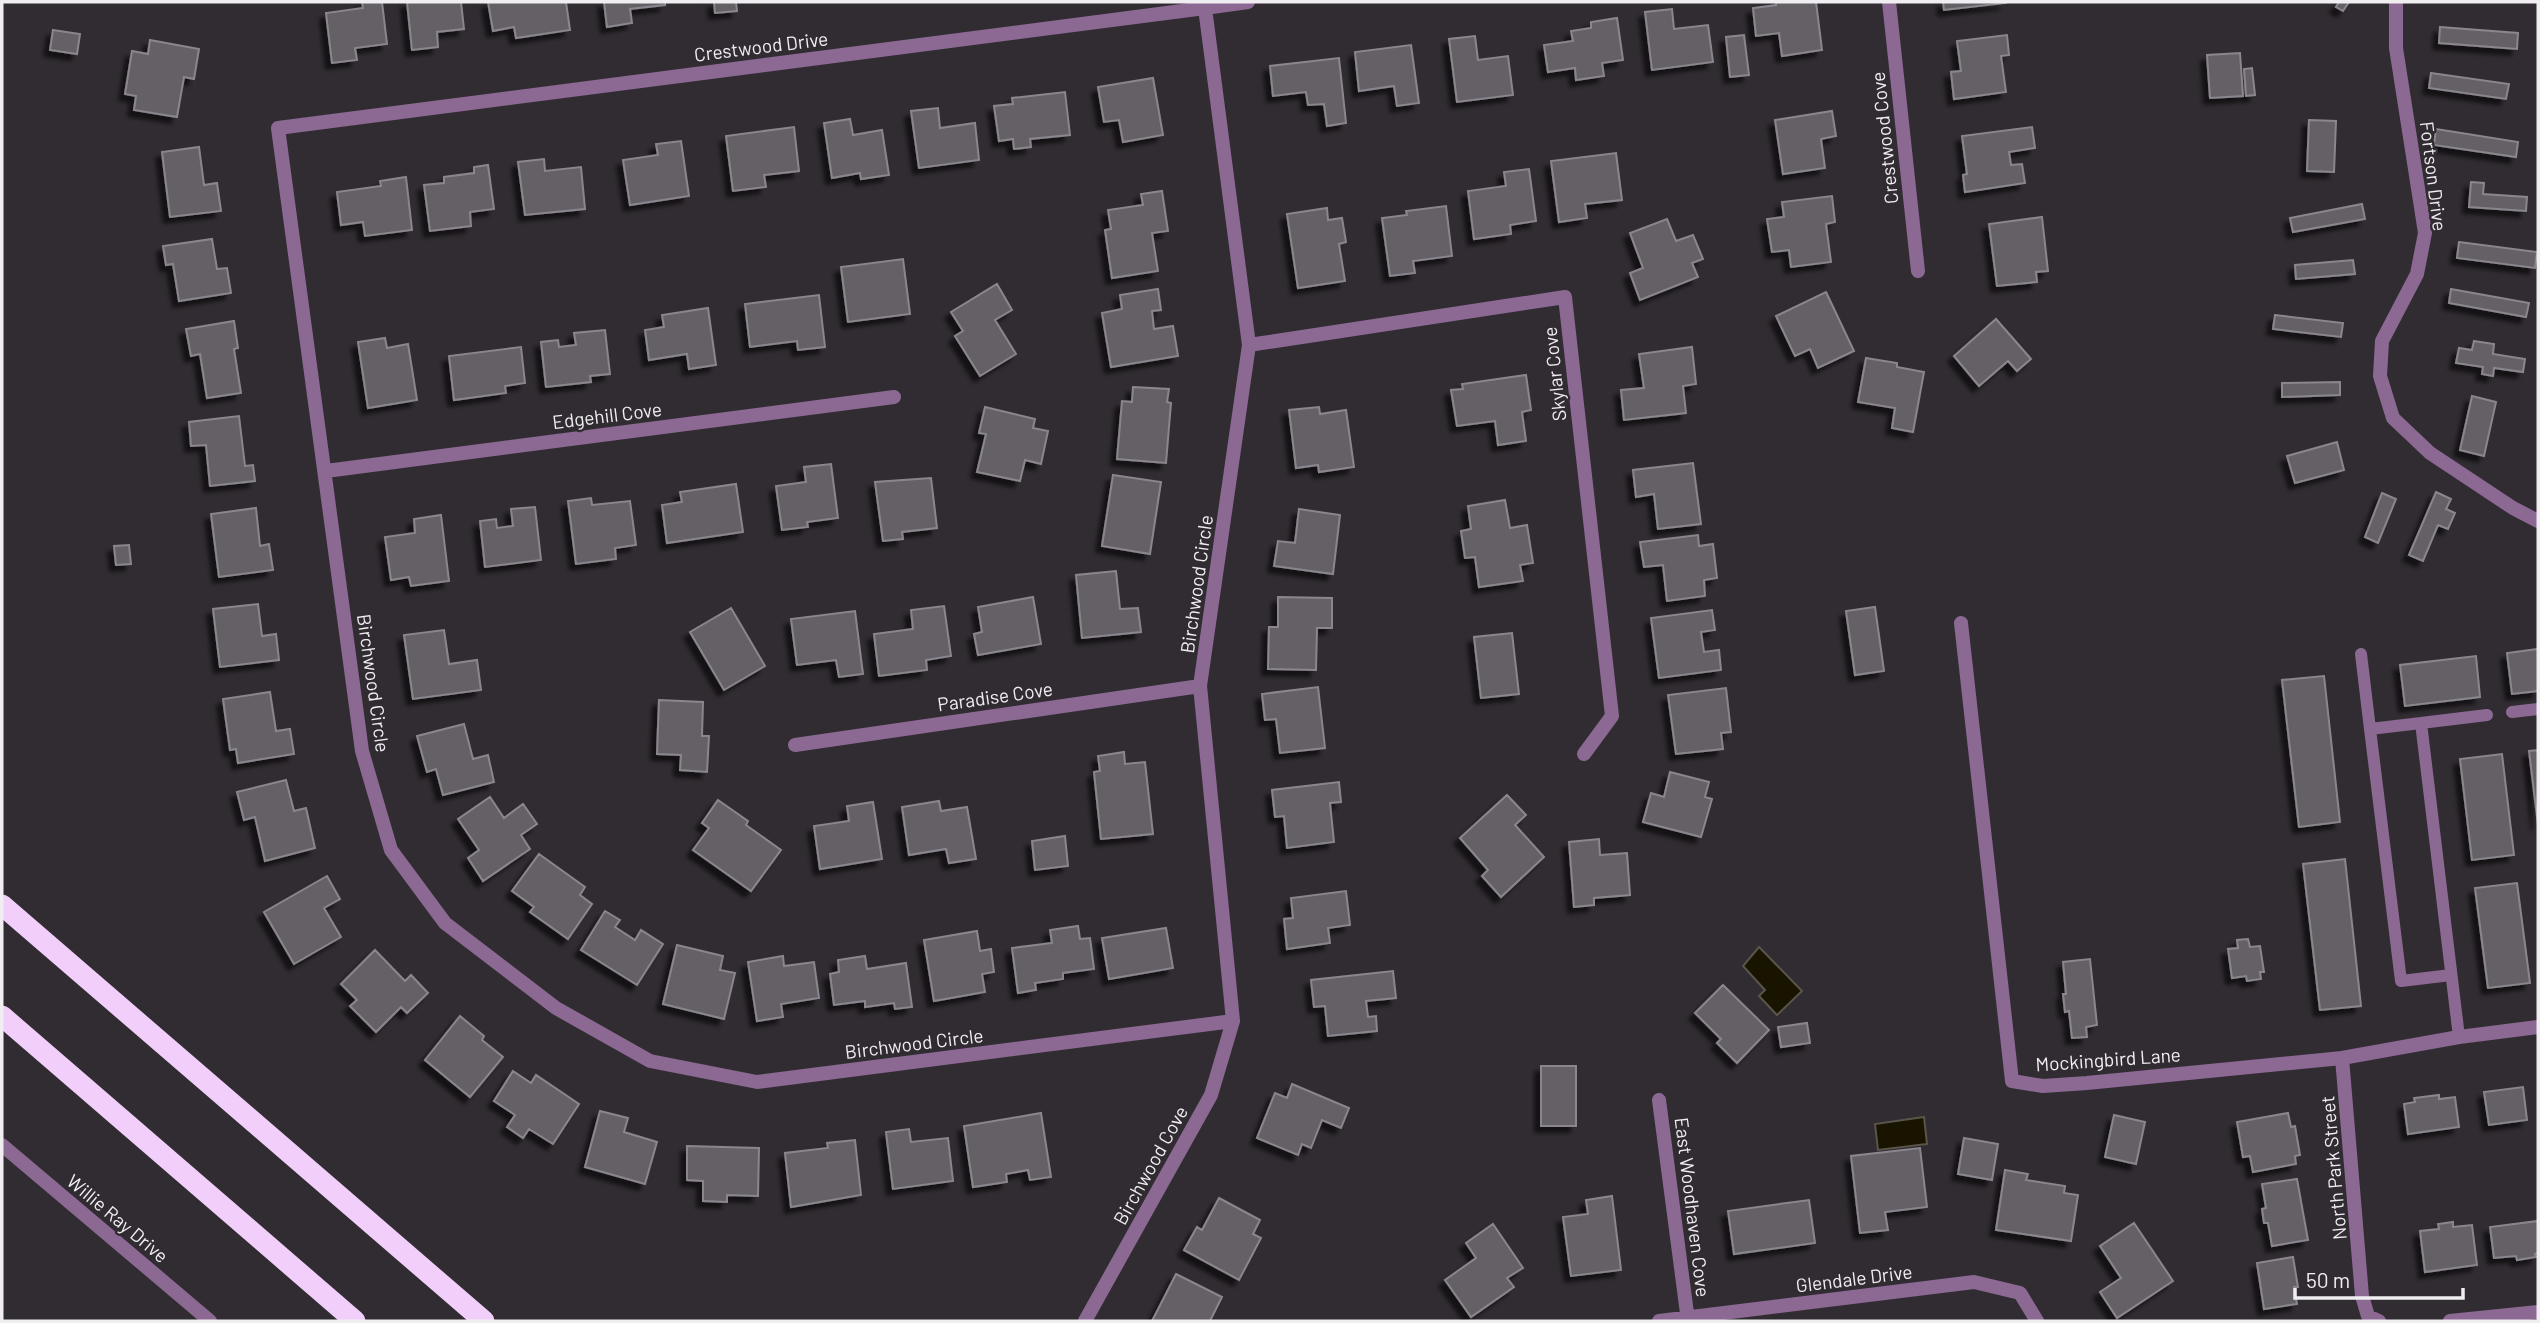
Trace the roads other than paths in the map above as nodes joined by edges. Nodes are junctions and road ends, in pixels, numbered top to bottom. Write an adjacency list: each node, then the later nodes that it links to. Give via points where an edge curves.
1 (1248, 2): 4 (street, Crestwood Drive)
2 (1889, 2): 6 (street, Crestwood Cove)
3 (2396, 2): 10 (street, Fortson Drive, via 2396,48 2425,233 2417,274 2382,341 2380,376 2393,418 2430,453)
4 (1205, 5): 5 (street, Crestwood Drive); 7 (street, Birchwood Circle)
5 (278, 128): 9 (street, Birchwood Circle)
6 (1918, 271)
7 (1249, 345): 13 (street, Birchwood Circle); 20 (street, Skylar Cove, via 1565,297 1612,716)
8 (894, 397): 9 (street, Edgehill Cove)
9 (326, 471): 24 (street, Birchwood Circle, via 362,751 391,850 445,923 556,1008 650,1061 757,1082)
10 (2538, 521)
11 (1961, 623): 27 (street, Mockingbird Lane, via 2012,1082 2043,1086 2087,1083)
12 (2361, 654): 18 (lane)
13 (1200, 687): 19 (street, Paradise Cove); 24 (street, Birchwood Circle)
14 (2538, 709): 15 (lane)
15 (2512, 712)
16 (2487, 715): 17 (lane)
17 (2421, 723): 18 (lane); 22 (lane)
18 (2370, 729): 22 (lane, via 2401,981)
19 (795, 745)
20 (1584, 754)
21 (2, 905): 35 (highway)
22 (2451, 975): 26 (lane)
23 (2, 1016): 34 (highway)
24 (1233, 1021): 36 (street, Birchwood Cove, via 1211,1095)
25 (2538, 1027): 26 (street, Mockingbird Lane)
26 (2459, 1037): 27 (street, Mockingbird Lane)
27 (2342, 1058): 31 (street, North Park Street, via 2362,1296)
28 (1660, 1100): 32 (street, East Woodhaven Cove)
29 (2, 1145): 33 (street, Willie Ray Drive)
30 (2538, 1312): 39 (street)
31 (2370, 1319)
32 (1688, 1320): 37 (street, Glendale Drive); 38 (street, Glendale Drive, via 1974,1282 2020,1293)
33 (210, 1321)
34 (355, 1321)
35 (484, 1321)
36 (1085, 1321)
37 (1659, 1321)
38 (2037, 1321)
39 (2450, 1321)

